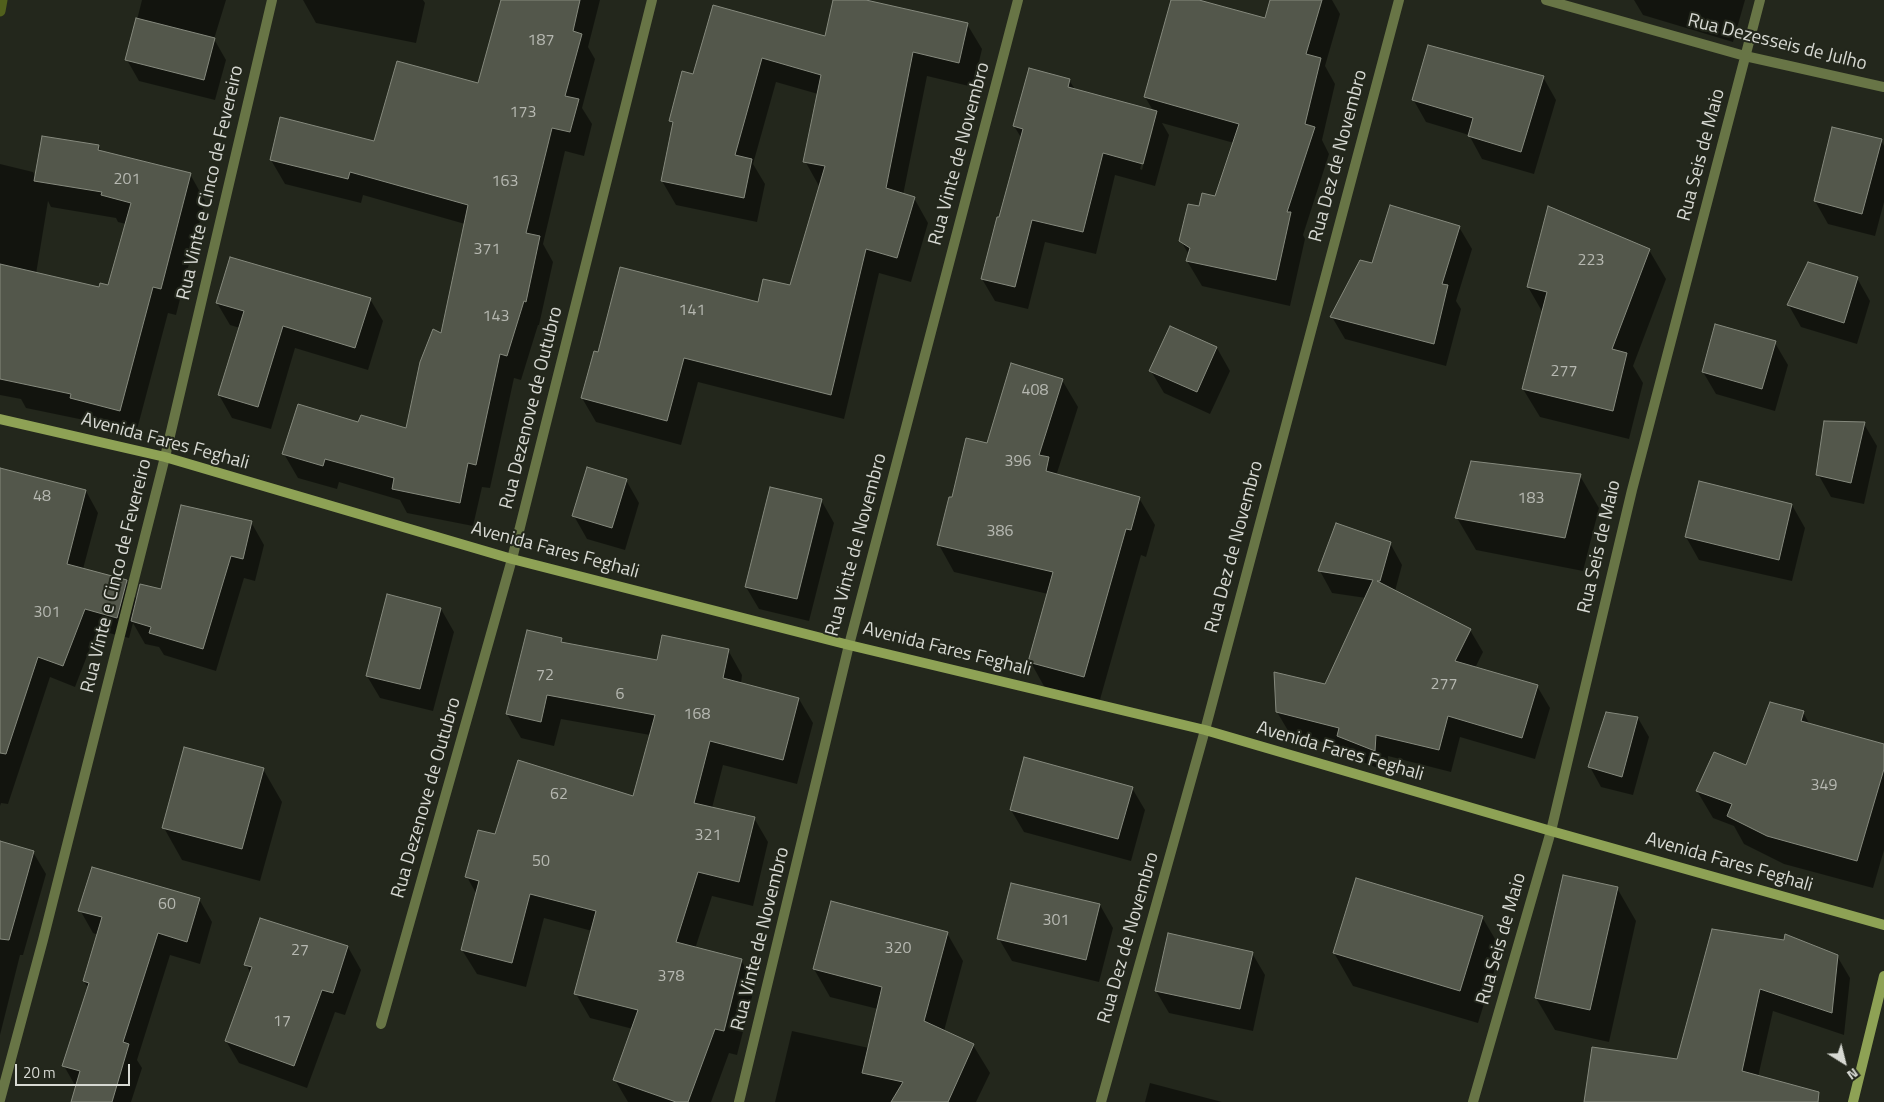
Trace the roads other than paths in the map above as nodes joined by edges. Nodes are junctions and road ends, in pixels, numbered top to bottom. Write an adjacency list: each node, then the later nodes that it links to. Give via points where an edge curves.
1 (272, 0): 10 (street, Rua Vinte e Cinco de Fevereiro)
2 (652, 0): 11 (street, Rua Dezenove de Outubro)
3 (1018, 0): 12 (street, Rua Vinte de Novembro)
4 (1399, 0): 13 (street, Rua Dez de Novembro)
5 (1546, 0): 7 (street, Rua Dezesseis de Julho)
6 (1760, 0): 7 (street, Rua Seis de Maio)
7 (1745, 56): 8 (street, Rua Dezesseis de Julho); 14 (street, Rua Seis de Maio, via 1632,490)
8 (1884, 87)
9 (0, 419): 10 (street, Avenida Fares Feghali)
10 (165, 457): 11 (street, Avenida Fares Feghali); 18 (street, Rua Vinte e Cinco de Fevereiro)
11 (512, 559): 12 (street, Avenida Fares Feghali); 17 (street, Rua Dezenove de Outubro)
12 (849, 645): 13 (street, Avenida Fares Feghali); 19 (street, Rua Vinte de Novembro)
13 (1205, 730): 14 (street, Avenida Fares Feghali); 20 (street, Rua Dez de Novembro)
14 (1551, 831): 15 (street, Avenida Fares Feghali); 21 (street, Rua Seis de Maio)
15 (1884, 925)
16 (1884, 976): 22 (street)
17 (381, 1024)
18 (0, 1100)
19 (739, 1102)
20 (1100, 1102)
21 (1473, 1102)
22 (1853, 1102)

